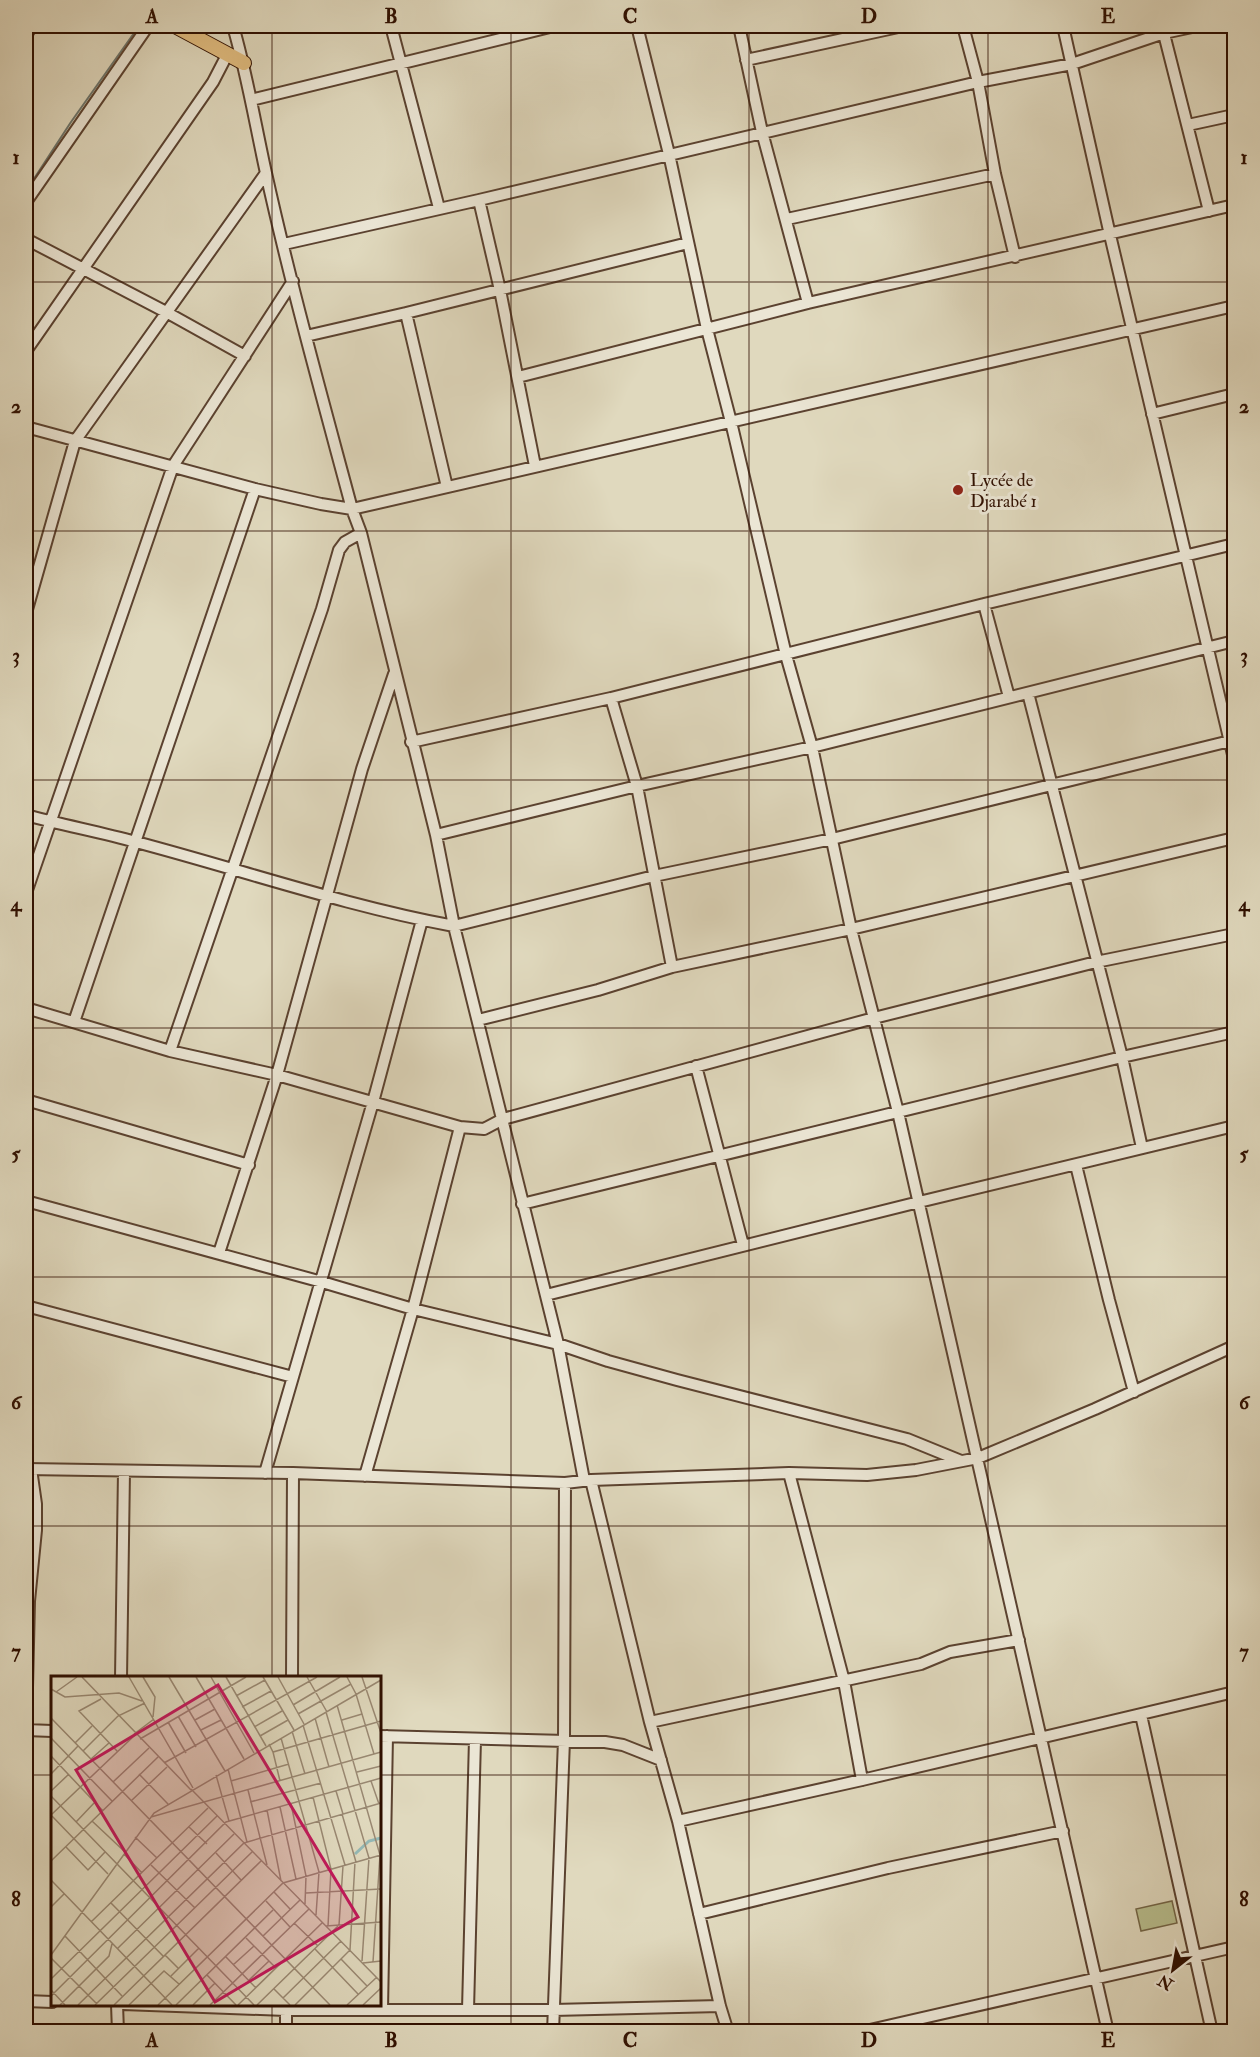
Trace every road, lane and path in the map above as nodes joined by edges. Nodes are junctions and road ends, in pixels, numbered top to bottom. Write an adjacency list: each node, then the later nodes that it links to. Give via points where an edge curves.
1 (33, 26): 14 (street)
2 (148, 26): 29 (street)
3 (175, 26): 15 (main road)
4 (233, 26): 18 (street)
5 (391, 26): 17 (street)
6 (554, 26): 17 (street)
7 (637, 26): 25 (street)
8 (739, 26): 16 (street)
9 (903, 26): 16 (street)
10 (963, 26): 20 (street)
11 (1063, 26): 19 (street)
12 (1197, 26): 13 (street)
13 (1163, 29): 19 (street); 23 (street)
14 (26, 35)
15 (227, 55): 18 (main road); 39 (street, via 213,82)
16 (746, 60): 24 (street)
17 (401, 62): 21 (street); 31 (street)
18 (244, 63): 21 (street)
19 (1072, 64): 20 (street); 34 (street)
20 (978, 81): 24 (street); 27 (street)
21 (251, 100): 26 (street)
22 (1234, 115): 23 (street)
23 (1188, 125): 32 (street)
24 (762, 132): 25 (street); 33 (street)
25 (669, 154): 28 (street); 36 (street)
26 (266, 173): 37 (street); 44 (street)
27 (995, 174): 33 (street); 38 (street)
28 (479, 200): 31 (street); 41 (street)
29 (26, 202)
30 (1234, 205): 32 (street)
31 (439, 208): 37 (street)
32 (1209, 211): 34 (street)
33 (787, 219): 42 (street)
34 (1110, 235): 38 (street); 47 (street)
35 (26, 239): 39 (street)
36 (688, 243): 41 (street); 46 (street)
37 (284, 244): 40 (street)
38 (1015, 257): 42 (street)
39 (82, 267): 44 (street); 49 (street)
40 (293, 282): 48 (street); 50 (street)
41 (500, 290): 45 (street); 51 (street)
42 (808, 303): 46 (street)
43 (1234, 306): 47 (street)
44 (166, 312): 50 (street); 56 (street)
45 (406, 313): 48 (street); 59 (street)
46 (707, 329): 51 (street); 54 (street)
47 (1133, 330): 53 (street); 54 (street)
48 (306, 336): 61 (street)
49 (26, 351)
50 (245, 356): 57 (street)
51 (518, 377): 58 (street)
52 (1234, 394): 53 (street)
53 (1152, 414): 64 (street)
54 (732, 422): 58 (street); 69 (street)
55 (26, 427): 56 (street)
56 (75, 441): 57 (street); 66 (street)
57 (174, 466): 60 (street); 81 (street)
58 (535, 466): 59 (street)
59 (447, 487): 61 (street)
60 (255, 489): 61 (street); 85 (street)
61 (352, 509): 62 (street)
62 (361, 533): 70 (street); 86 (street, via 339,550)
63 (1234, 544): 64 (street)
64 (1186, 557): 65 (street); 68 (street)
65 (984, 604): 69 (street); 72 (street)
66 (26, 614)
67 (1234, 641): 68 (street)
68 (1208, 646): 71 (street); 74 (street)
69 (786, 655): 73 (street); 76 (street)
70 (394, 674): 75 (street); 90 (street)
71 (1028, 693): 72 (street); 79 (street)
72 (1009, 697): 76 (street)
73 (611, 698): 75 (street); 78 (street)
74 (1232, 740): 77 (street); 79 (street)
75 (411, 742): 82 (street)
76 (812, 747): 78 (street); 84 (street)
77 (1234, 759)
78 (637, 786): 82 (street); 87 (street)
79 (1051, 786): 84 (street); 88 (street)
80 (26, 815): 81 (street)
81 (50, 822): 85 (street); 89 (street)
82 (436, 835): 92 (street)
83 (1234, 838): 88 (street)
84 (832, 839): 87 (street); 93 (street)
85 (135, 842): 86 (street); 100 (street)
86 (234, 870): 90 (street); 102 (street)
87 (654, 876): 92 (street); 96 (street)
88 (1075, 876): 93 (street); 95 (street)
89 (26, 893)
90 (326, 897): 91 (street); 105 (street)
91 (422, 920): 92 (street); 107 (street)
92 (454, 926): 99 (street)
93 (851, 929): 96 (street); 98 (street)
94 (1234, 934): 95 (street)
95 (1096, 962): 98 (street); 103 (street)
96 (672, 968): 99 (street)
97 (26, 1008): 100 (street)
98 (874, 1018): 104 (street); 108 (street)
99 (478, 1020): 109 (street)
100 (74, 1022): 102 (street)
101 (1234, 1032): 103 (street)
102 (170, 1051): 105 (street)
103 (1122, 1057): 108 (street); 112 (street)
104 (696, 1066): 109 (street); 113 (street)
105 (277, 1075): 107 (street); 114 (street)
106 (26, 1100): 114 (street)
107 (374, 1102): 110 (street); 121 (street)
108 (898, 1112): 113 (street); 117 (street)
109 (503, 1119): 110 (street, via 484,1129); 118 (street)
110 (460, 1127): 124 (street)
111 (1234, 1129): 112 (street)
112 (1142, 1148): 115 (street)
113 (718, 1155): 118 (street); 119 (street)
114 (249, 1165): 120 (street)
115 (1076, 1165): 117 (street); 128 (street)
116 (26, 1201): 120 (street)
117 (919, 1202): 119 (street); 129 (street)
118 (522, 1204): 122 (street)
119 (742, 1245): 122 (street)
120 (219, 1253): 121 (street)
121 (322, 1282): 124 (street); 127 (street)
122 (546, 1295): 125 (street)
123 (26, 1306): 127 (street)
124 (413, 1309): 125 (street); 136 (street)
125 (558, 1344): 130 (street, via 677,1380 907,1439); 137 (street)
126 (1234, 1346): 128 (street)
127 (293, 1377): 133 (street)
128 (1134, 1392): 129 (street)
129 (978, 1458): 130 (street); 139 (street)
130 (961, 1461): 135 (street, via 867,1475)
131 (28, 1469): 132 (street); 146 (street, via 36,1504 36,1530 29,1601)
132 (124, 1471): 133 (street); 140 (street)
133 (265, 1473): 134 (street)
134 (293, 1473): 136 (street); 141 (street)
135 (789, 1473): 137 (street); 142 (street)
136 (364, 1476): 138 (street)
137 (587, 1480): 138 (street); 145 (street)
138 (565, 1483): 151 (street)
139 (1019, 1641): 142 (street, via 950,1652 921,1664); 149 (street)
140 (121, 1676)
141 (292, 1676)
142 (844, 1681): 145 (street); 153 (street)
143 (1234, 1692): 144 (street)
144 (1141, 1715): 149 (street); 158 (street)
145 (650, 1722): 152 (street)
146 (26, 1730): 147 (street)
147 (51, 1731)
148 (383, 1736): 150 (street); 166 (street)
149 (1041, 1736): 153 (street); 155 (street)
150 (475, 1739): 151 (street); 167 (street)
151 (564, 1740): 152 (street, via 623,1745); 168 (street)
152 (661, 1760): 154 (street)
153 (862, 1780): 154 (street)
154 (678, 1821): 156 (street)
155 (1063, 1831): 156 (street); 159 (street)
156 (699, 1914): 164 (street)
157 (1234, 1947): 158 (street)
158 (1194, 1957): 159 (street); 177 (street)
159 (1096, 1979): 169 (street); 176 (street)
160 (26, 2001): 161 (street)
161 (51, 2002)
162 (117, 2006): 170 (street)
163 (232, 2006): 165 (street)
164 (720, 2006): 168 (street); 173 (street)
165 (286, 2007): 166 (street); 171 (street)
166 (382, 2010): 167 (street)
167 (468, 2010): 168 (street)
168 (553, 2010): 172 (street)
169 (917, 2020): 174 (street); 175 (street)
170 (118, 2031)
171 (286, 2031)
172 (553, 2031)
173 (728, 2031)
174 (861, 2031)
175 (920, 2031)
176 (1108, 2031)
177 (1212, 2031)

